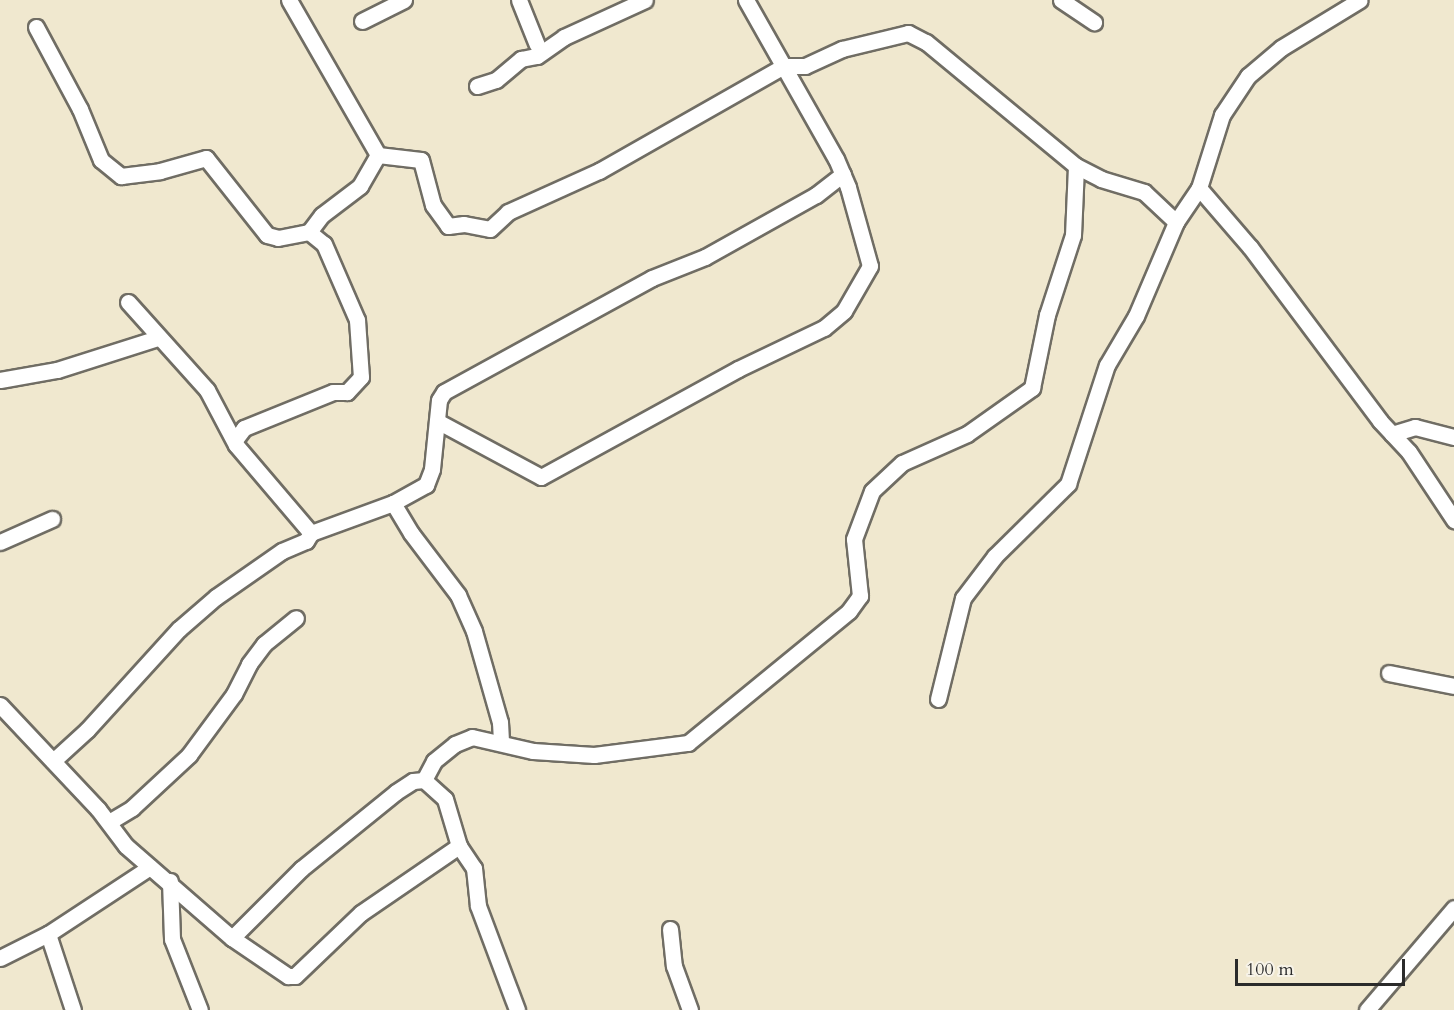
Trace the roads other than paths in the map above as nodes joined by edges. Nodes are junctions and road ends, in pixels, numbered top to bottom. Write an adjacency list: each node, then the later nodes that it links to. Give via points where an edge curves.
1 (289, 0): 14 (street)
2 (404, 0): 8 (street)
3 (519, 0): 11 (street)
4 (645, 0): 13 (street, via 564,38 537,56 521,59 496,80)
5 (746, 0): 12 (street)
6 (1061, 0): 9 (street)
7 (1360, 0): 17 (street, via 1281,48 1248,76 1222,115)
8 (362, 21)
9 (1094, 22)
10 (36, 27): 19 (street, via 80,109 101,160 121,176 160,171 206,158 267,235 278,238)
11 (537, 45)
12 (784, 66): 14 (street, via 599,171 508,212 490,229 464,224 448,226 433,205 421,160); 15 (street, via 805,66 842,49 908,33 926,42); 16 (street)
13 (477, 86)
14 (378, 155): 19 (street, via 360,186 322,215)
15 (1077, 166): 18 (street, via 1101,179 1144,192); 37 (street, via 1072,235 1047,315 1032,388 967,434 902,463 872,492 854,538 860,596 849,611 688,743 594,755 534,751)
16 (843, 174): 23 (street, via 816,195 705,257 652,278 452,387 440,400); 23 (street, via 870,266 844,311 824,328 738,369 541,477)
17 (1199, 188): 18 (street); 24 (street, via 1250,246)
18 (1176, 222): 35 (street, via 1136,316 1107,365 1068,484 995,556 963,598)
19 (309, 232): 26 (street, via 324,244 357,320 361,377 347,392 333,392 244,428)
20 (128, 302): 21 (street)
21 (158, 338): 22 (street, via 57,370); 26 (street, via 207,390)
22 (0, 380)
23 (437, 421): 27 (street, via 430,479 414,494)
24 (1392, 434): 25 (street, via 1415,427); 29 (street, via 1409,452)
25 (1454, 437)
26 (235, 440): 30 (street)
27 (393, 503): 30 (street); 37 (street, via 458,595 474,631 500,722)
28 (52, 519): 31 (street)
29 (1454, 520)
30 (311, 533): 38 (street, via 306,541 270,559 194,614)
31 (0, 542)
32 (296, 618): 40 (street, via 264,644 234,694 189,755 132,808)
33 (1389, 673): 34 (street)
34 (1454, 686)
35 (938, 699)
36 (3, 715): 38 (street)
37 (501, 741): 39 (street, via 472,737 455,744 434,760)
38 (53, 761): 40 (street)
39 (424, 780): 41 (street, via 445,799); 47 (street, via 413,781 396,792 301,868)
40 (109, 822): 42 (street, via 126,846)
41 (459, 846): 47 (street, via 361,913 295,976); 51 (street, via 474,868 478,906)
42 (150, 867): 43 (street); 46 (street)
43 (170, 881): 47 (street); 50 (street, via 172,939)
44 (1454, 908): 53 (street)
45 (670, 929): 52 (street, via 674,966)
46 (48, 934): 48 (street); 49 (street)
47 (232, 938)
48 (0, 958)
49 (73, 1010)
50 (200, 1010)
51 (517, 1010)
52 (690, 1010)
53 (1367, 1010)

